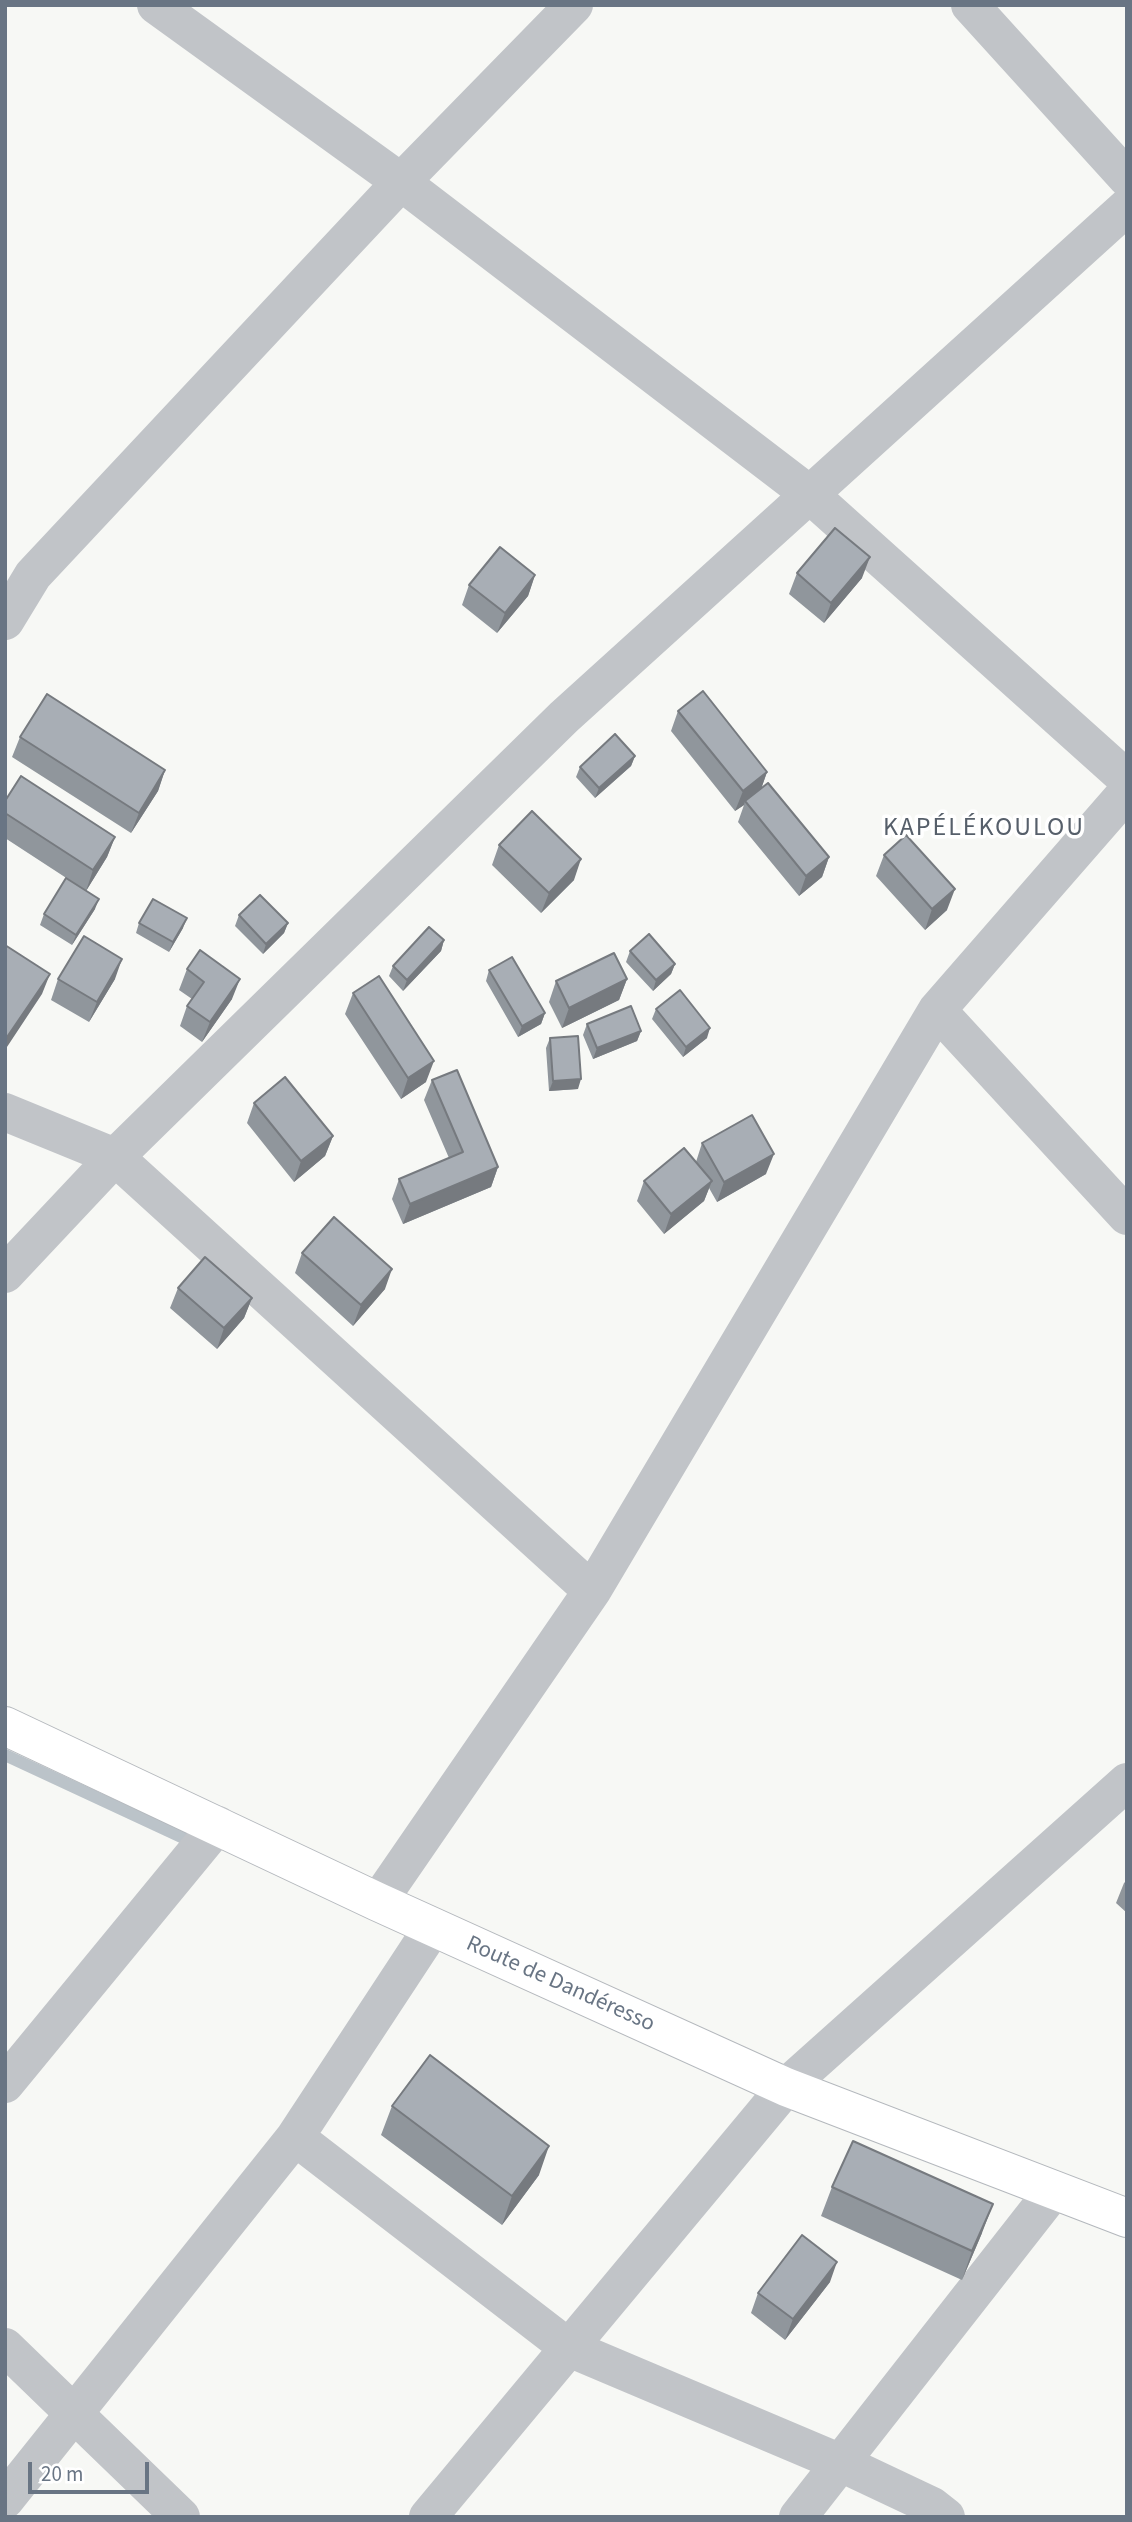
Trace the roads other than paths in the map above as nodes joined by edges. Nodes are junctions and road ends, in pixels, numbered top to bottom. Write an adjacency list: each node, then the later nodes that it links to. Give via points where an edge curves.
1 (156, 5): 5 (street)
2 (574, 5): 5 (street)
3 (970, 5): 4 (street)
4 (1127, 178)
5 (401, 182): 7 (street); 8 (street, via 33,575)
6 (1127, 207): 7 (street)
7 (808, 493): 9 (street); 13 (street, via 564,717)
8 (5, 621)
9 (1127, 779)
10 (1127, 792): 11 (street)
11 (937, 1010): 14 (street); 16 (street)
12 (5, 1112): 13 (street)
13 (115, 1157): 15 (street); 16 (street)
14 (1127, 1216)
15 (5, 1274)
16 (592, 1591): 20 (street)
17 (5, 1726): 19 (street, Route de Dandéresso)
18 (1127, 1782): 23 (street)
19 (218, 1825): 20 (street, Route de Dandéresso); 22 (street)
20 (378, 1902): 21 (street, Route de Dandéresso)
21 (432, 1927): 23 (street, Route de Dandéresso); 24 (street)
22 (5, 2084)
23 (786, 2087): 25 (street, Route de Dandéresso); 28 (street)
24 (295, 2137): 28 (street); 29 (street)
25 (1054, 2190): 26 (street, Route de Dandéresso); 30 (street)
26 (1127, 2218)
27 (5, 2347): 29 (street)
28 (569, 2348): 30 (street); 33 (street)
29 (74, 2414): 31 (street); 32 (street)
30 (841, 2463): 34 (street); 35 (street)
31 (5, 2500)
32 (181, 2517)
33 (428, 2517)
34 (798, 2517)
35 (946, 2517)

